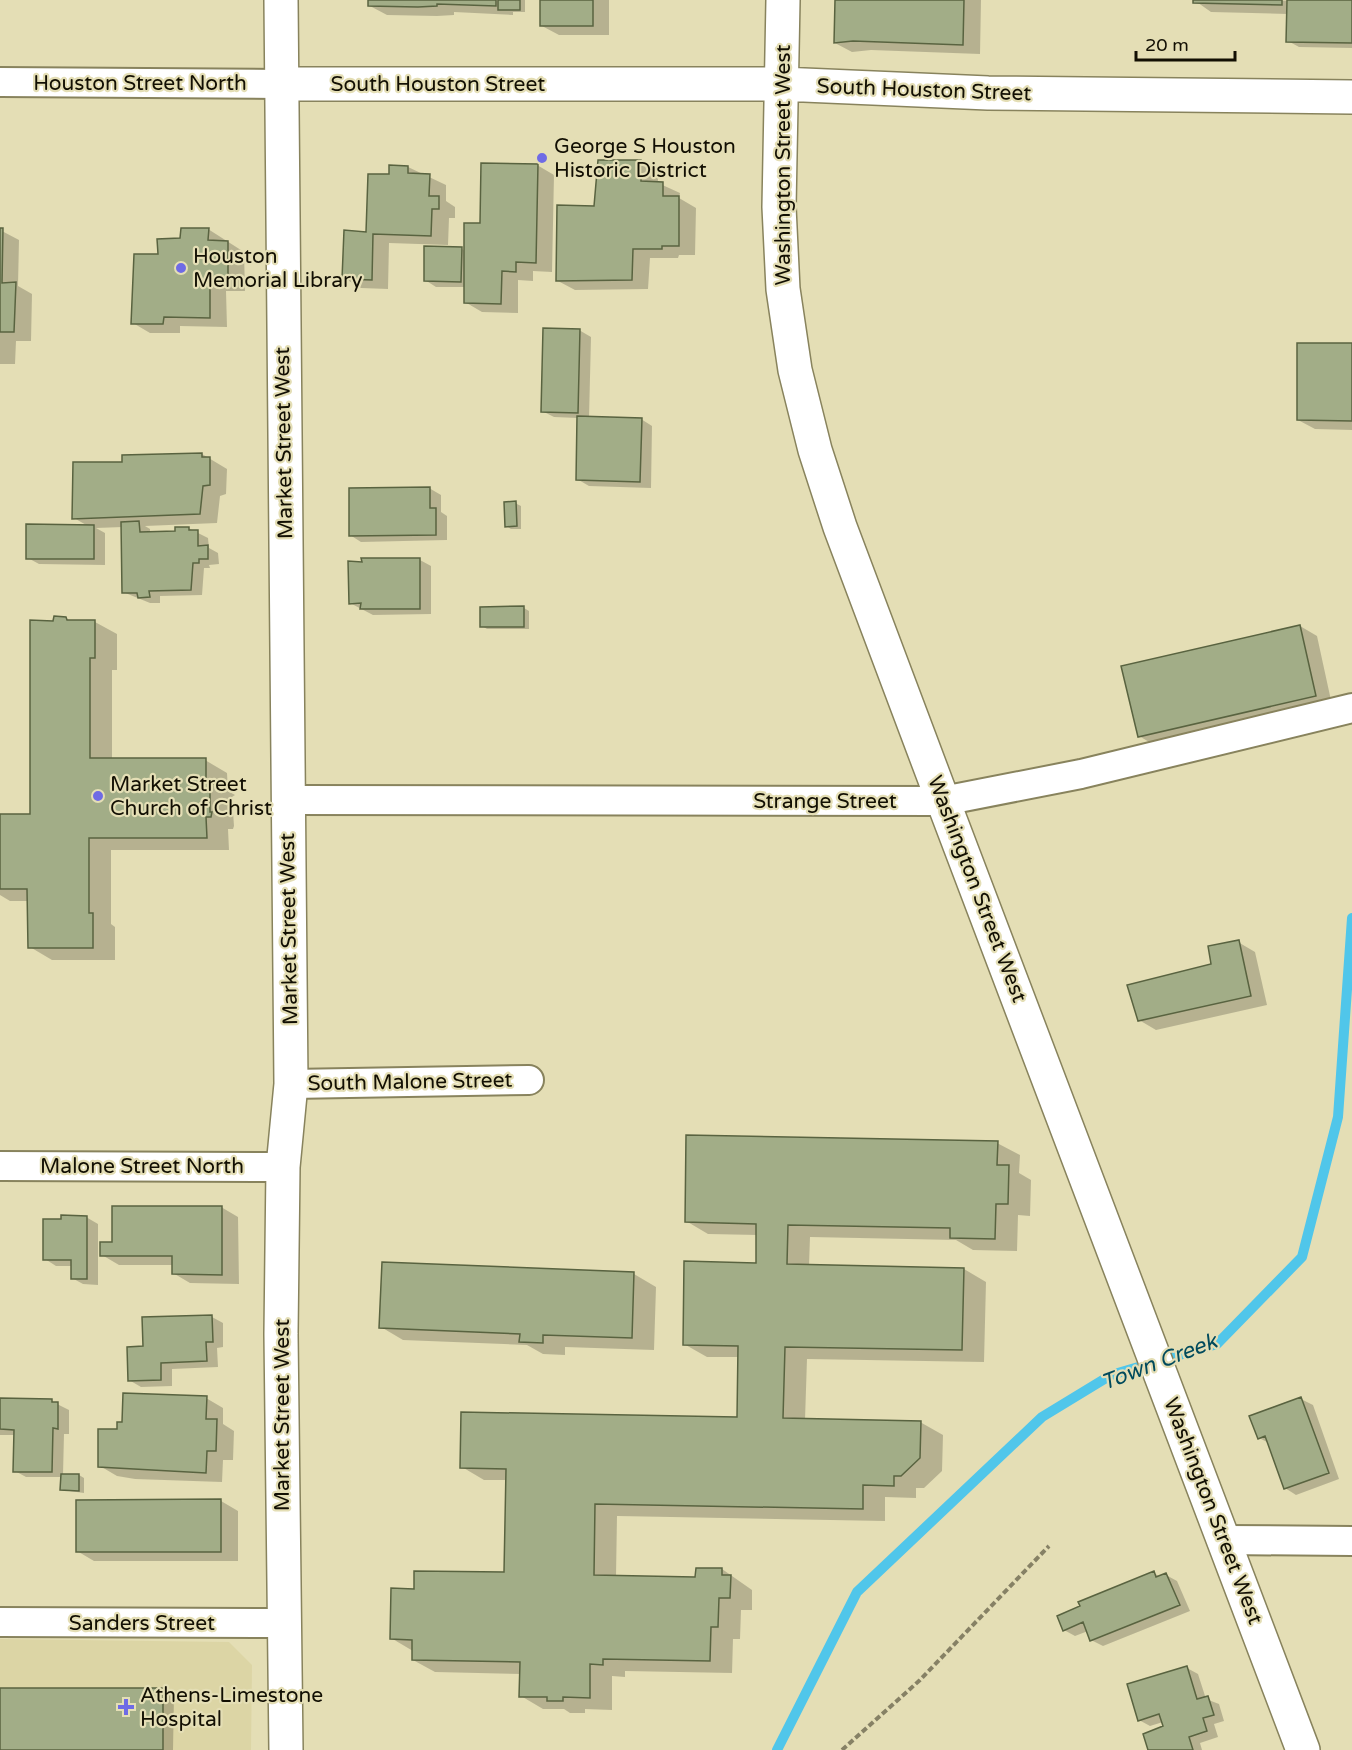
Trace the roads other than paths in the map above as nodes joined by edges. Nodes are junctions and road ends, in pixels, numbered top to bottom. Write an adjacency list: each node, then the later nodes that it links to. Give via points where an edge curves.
1 (281, 0): 4 (street, Market Street West)
2 (783, 0): 5 (street, Washington Street West)
3 (0, 82): 4 (street, Houston Street North)
4 (280, 84): 5 (street, South Houston Street); 8 (street, Market Street West)
5 (781, 84): 6 (street, South Houston Street, via 988,93); 9 (street, Washington Street West, via 779,218 783,289 795,370 840,527)
6 (1352, 97)
7 (1343, 710): 9 (street, Strange Street, via 1082,774)
8 (288, 800): 9 (street, Strange Street); 11 (street, Market Street West)
9 (943, 801): 14 (street, Washington Street West)
10 (529, 1080): 11 (street, South Malone Street)
11 (291, 1084): 13 (street, Market Street West)
12 (0, 1166): 13 (street, Malone Street North)
13 (283, 1167): 17 (street, Market Street West)
14 (1224, 1540): 15 (street); 19 (street, Washington Street West)
15 (1352, 1541)
16 (0, 1622): 17 (street, Sanders Street)
17 (283, 1623): 18 (street, Market Street West)
18 (286, 1750)
19 (1304, 1750)

